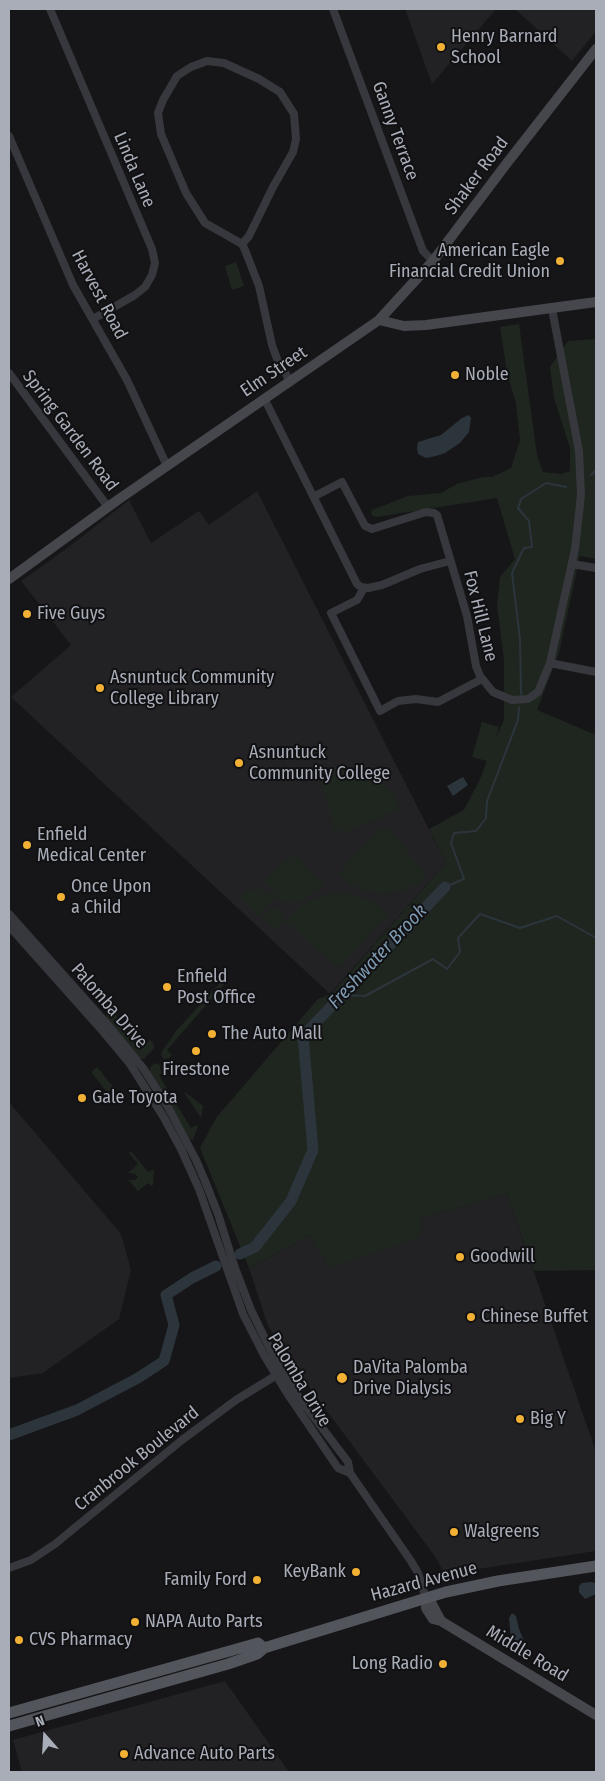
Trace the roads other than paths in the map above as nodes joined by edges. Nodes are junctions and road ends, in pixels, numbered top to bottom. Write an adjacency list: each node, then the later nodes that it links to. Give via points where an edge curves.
1 (50, 9): 9 (street, Linda Lane, via 156,263 145,287)
2 (333, 9): 6 (street, Ganny Terrace, via 423,251)
3 (596, 49): 6 (main road, Shaker Road)
4 (9, 136): 9 (street, Harvest Road, via 73,285)
5 (242, 244): 5 (street, via 205,224 186,193 159,125 162,100 177,76 207,61 224,63 280,92 294,114 296,139 293,152); 12 (street, via 259,286 272,345)
6 (433, 261): 10 (main road, Shaker Road)
7 (596, 302): 8 (main road)
8 (552, 309): 10 (main road, via 426,325 404,326); 18 (street, via 579,451 581,495)
9 (94, 320): 14 (street, Harvest Road, via 127,380)
10 (379, 320): 12 (main road, Elm Street)
11 (9, 373): 16 (street, Spring Garden Road)
12 (290, 381): 13 (main road, Elm Street)
13 (264, 398): 14 (main road, Elm Street); 15 (street)
14 (167, 466): 16 (main road, Elm Street)
15 (314, 496): 17 (street, Fox Hill Lane, via 342,482 365,526 372,529 426,512 434,513); 21 (street, via 357,584)
16 (108, 506): 20 (main road, Elm Street)
17 (450, 560): 21 (street, Fox Hill Lane, via 382,585); 24 (street, Fox Hill Lane)
18 (572, 564): 19 (street); 22 (street)
19 (596, 568)
20 (9, 579)
21 (364, 588): 24 (street, Fox Hill Lane, via 357,600 331,613 380,711 398,701 438,702)
22 (550, 663): 23 (street); 24 (street, Fox Hill Lane, via 538,692 528,699 512,700 493,692)
23 (596, 672)
24 (482, 679)
25 (9, 914): 27 (street, Palomba Drive)
26 (9, 926): 28 (street, Palomba Drive)
27 (53, 963): 28 (street, Palomba Drive); 29 (street, Palomba Drive)
28 (51, 974): 30 (street, Palomba Drive)
29 (143, 1068): 30 (street, Palomba Drive); 31 (street, Palomba Drive)
30 (136, 1074): 32 (street, Palomba Drive)
31 (192, 1153): 32 (street); 33 (street, Palomba Drive, via 218,1214)
32 (185, 1157): 33 (street, Palomba Drive)
33 (240, 1291): 34 (street, Palomba Drive); 35 (street, Palomba Drive, via 243,1314)
34 (283, 1370): 35 (street, Cranbrook Boulevard); 36 (street, Palomba Drive, via 298,1396 348,1462)
35 (276, 1375): 36 (street, Palomba Drive, via 338,1468); 38 (street, Cranbrook Boulevard, via 182,1440 55,1544 31,1560)
36 (350, 1472): 39 (street, Palomba Drive, via 411,1560)
37 (596, 1566): 39 (main road, Hazard Avenue, via 490,1582)
38 (9, 1568)
39 (426, 1599): 40 (main road, Hazard Avenue); 44 (main road, Middle Road, via 441,1621)
40 (264, 1648): 41 (main road, Hazard Avenue, via 258,1643 251,1644); 42 (main road, Hazard Avenue, via 236,1662)
41 (183, 1664): 42 (main road); 43 (main road, Hazard Avenue)
42 (162, 1683): 45 (main road, Hazard Avenue)
43 (9, 1713)
44 (596, 1715)
45 (9, 1726)

